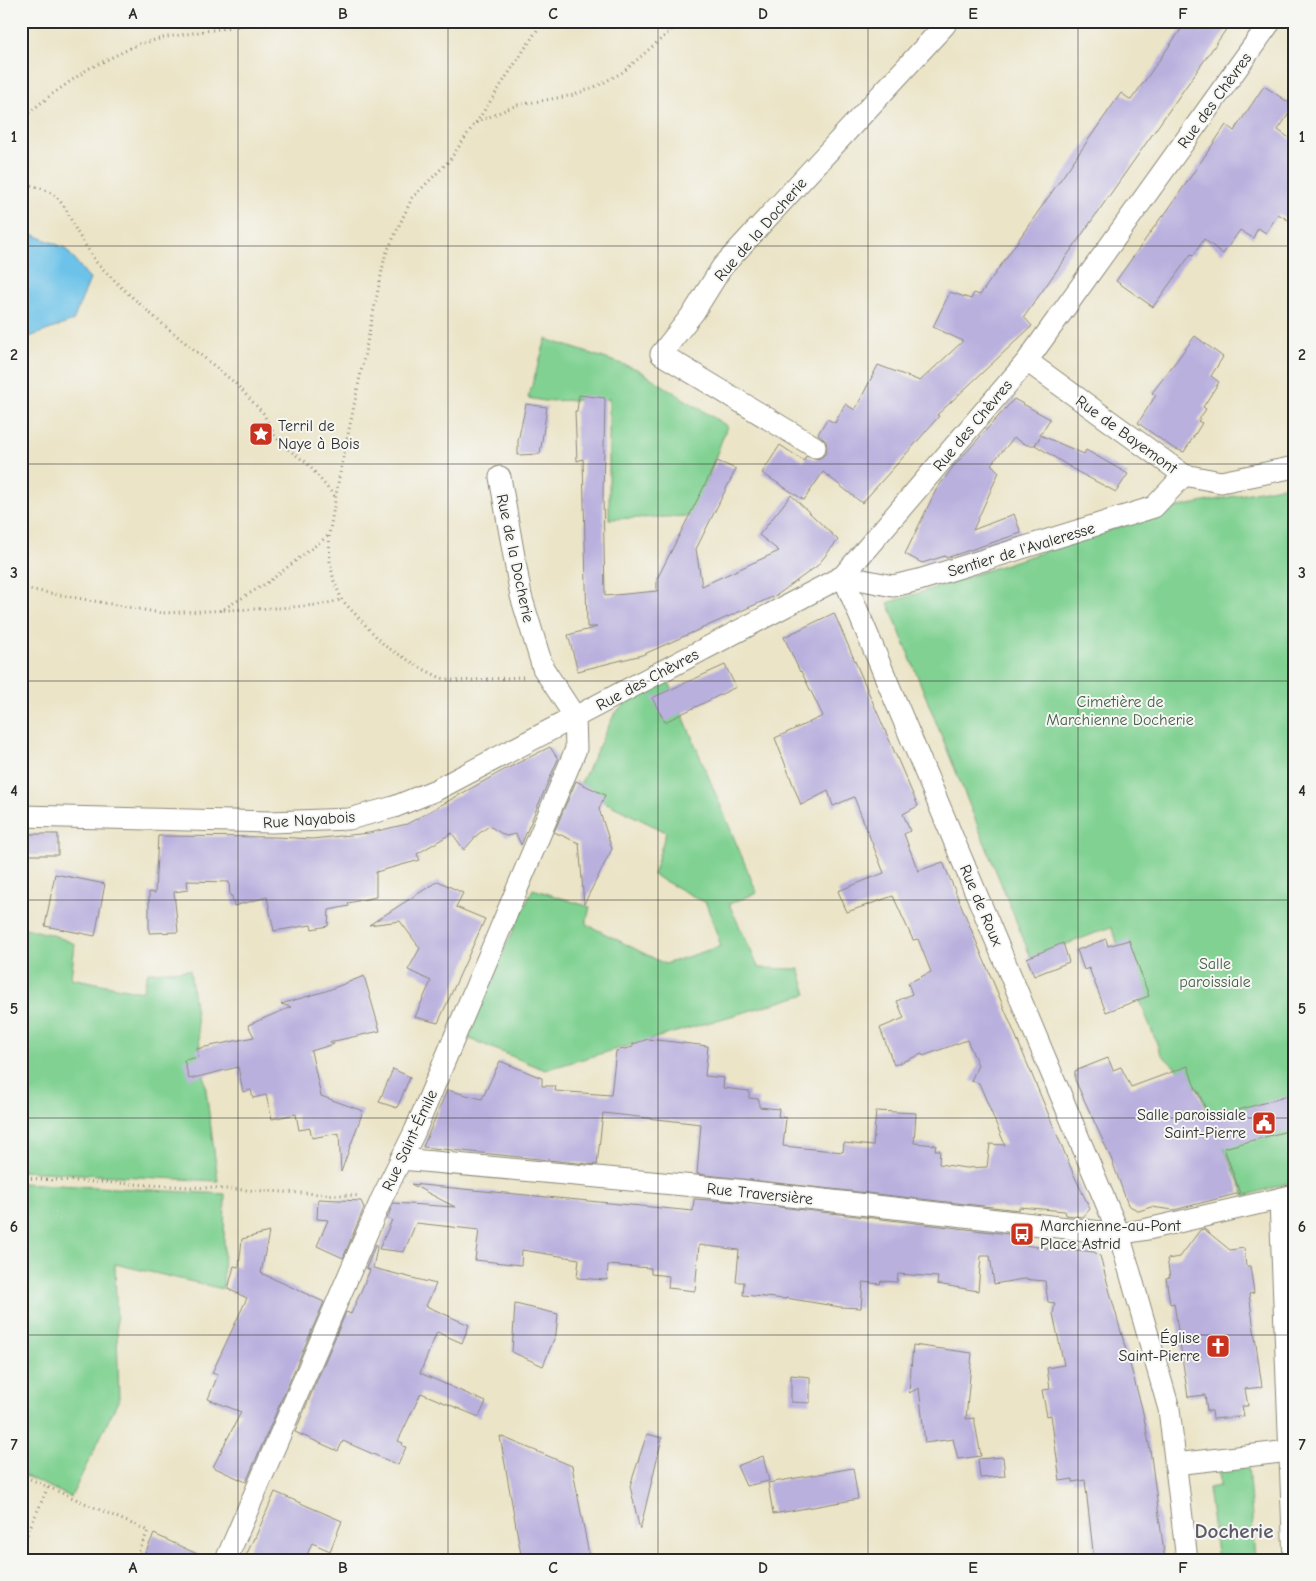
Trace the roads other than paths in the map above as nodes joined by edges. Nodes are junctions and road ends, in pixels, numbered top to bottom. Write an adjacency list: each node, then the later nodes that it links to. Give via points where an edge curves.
1 (945, 21): 4 (street, Rue de la Docherie, via 945,25 722,267 694,312 661,354)
2 (1271, 21): 3 (street, Rue des Chèvres)
3 (1027, 361): 6 (street, Rue de Bayemont); 8 (street, Rue des Chèvres)
4 (815, 447)
5 (1295, 468): 6 (street, Rue de Bayemont, via 1221,482)
6 (1184, 475): 8 (street, Sentier de l'Avaleresse, via 1154,507 928,577 893,586)
7 (500, 477): 9 (street, Rue de la Docherie, via 521,596 546,674)
8 (843, 576): 9 (street, Rue des Chèvres); 13 (street, Rue de Roux)
9 (575, 717): 10 (street, Rue Nayabois, via 436,790 394,807 349,819 271,822); 11 (street, Rue Saint-Émile, via 576,749)
10 (21, 816)
11 (401, 1160): 13 (street, Rue Traversière, via 738,1190); 16 (street, Rue Saint-Émile)
12 (1288, 1198): 13 (street, Rue Traversière); 14 (street)
13 (1119, 1234): 15 (street, Rue de Roux, via 1169,1409)
14 (1290, 1451): 15 (street); 18 (street)
15 (1175, 1464): 17 (street, Rue de Roux)
16 (226, 1560)
17 (1187, 1560)
18 (1294, 1560)

